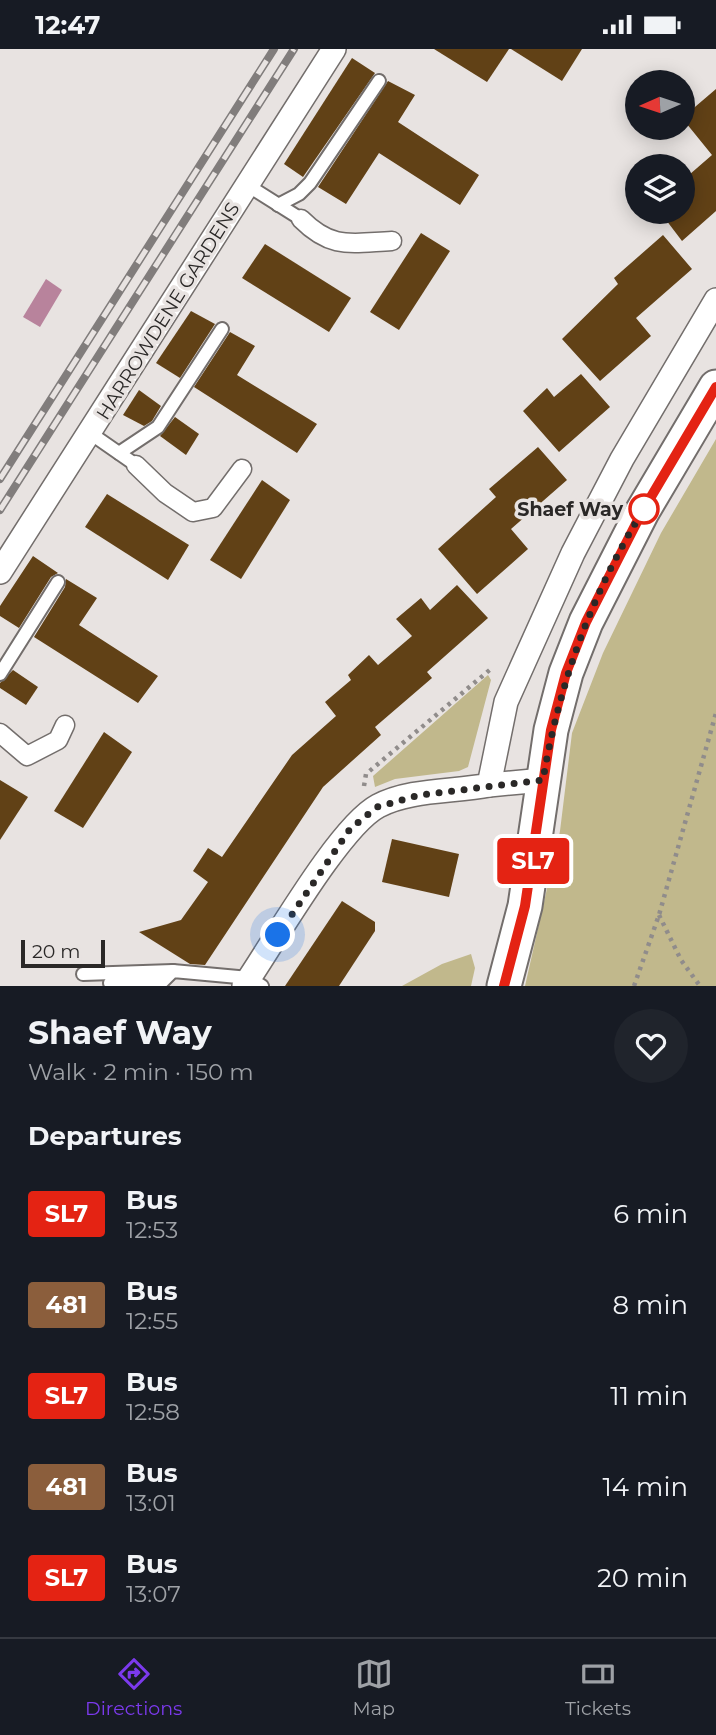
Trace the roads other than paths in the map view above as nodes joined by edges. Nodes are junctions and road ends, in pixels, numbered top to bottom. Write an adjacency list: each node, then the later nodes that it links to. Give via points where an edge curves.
1 (334, 49): 3 (street, HARROWDENE GARDENS)
2 (379, 81): 4 (lane, via 310,183)
3 (247, 185): 4 (lane); 10 (street, HARROWDENE GARDENS)
4 (278, 205): 5 (lane)
5 (301, 219): 6 (street, via 318,237 337,244)
6 (392, 241)
7 (716, 300): 20 (street, via 621,459 573,553 506,702)
8 (222, 329): 11 (lane, via 158,427)
9 (716, 387): 19 (main road, via 642,512 586,622 566,673)
10 (90, 433): 11 (lane); 14 (street, HARROWDENE GARDENS)
11 (118, 453): 12 (lane)
12 (136, 465): 13 (street, via 193,512 213,508)
13 (242, 469)
14 (0, 572)
15 (58, 582): 16 (lane)
16 (0, 674)
17 (65, 725): 18 (street, via 58,740 27,756)
18 (0, 733)
19 (543, 780): 20 (street); 25 (main road, via 527,894)
20 (489, 785): 24 (street, via 397,799 377,807 350,829)
21 (173, 971): 22 (lane); 23 (lane, via 160,983); 24 (lane)
22 (83, 974)
23 (110, 983)
24 (252, 983)
25 (504, 986)

